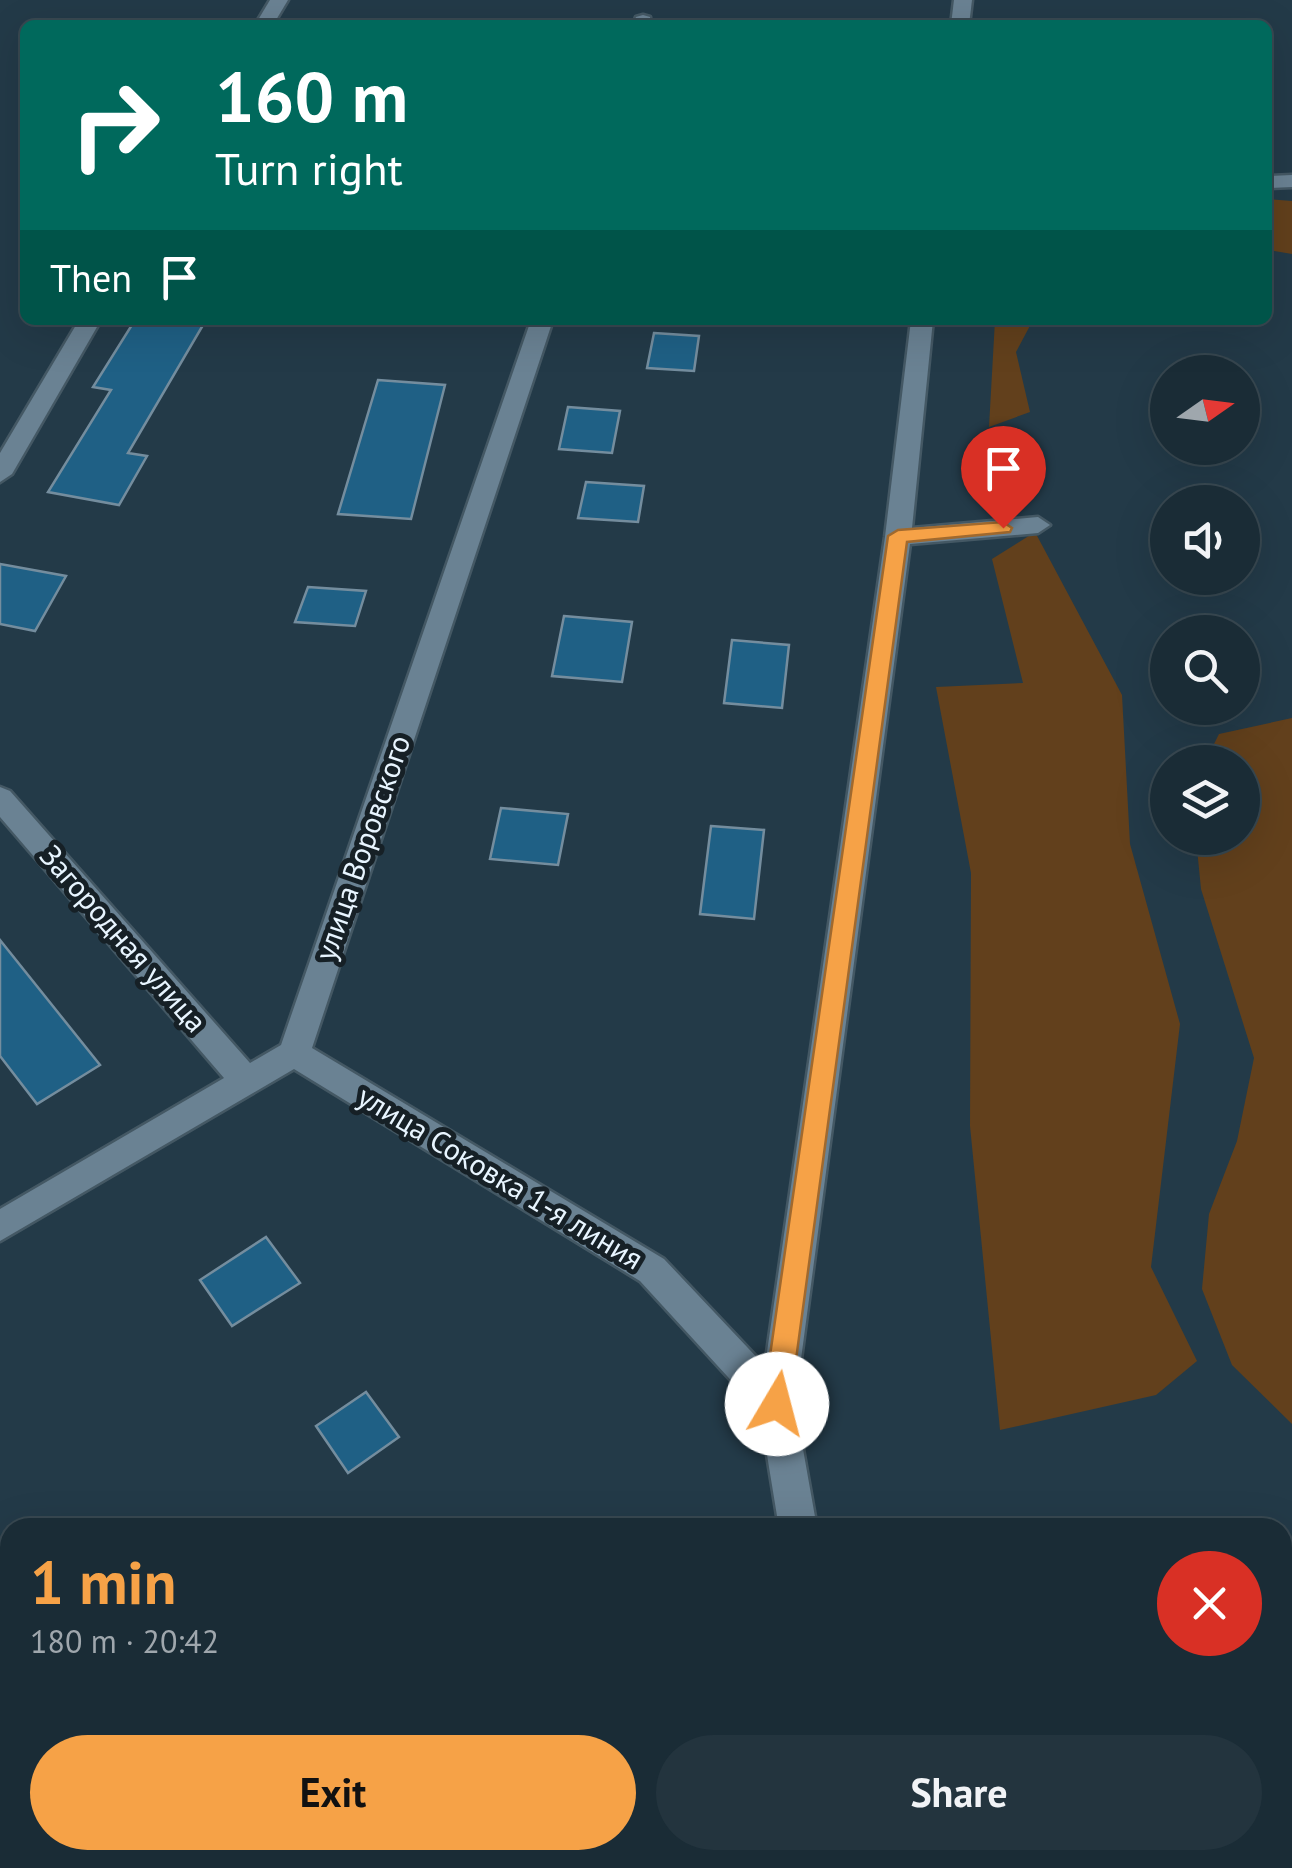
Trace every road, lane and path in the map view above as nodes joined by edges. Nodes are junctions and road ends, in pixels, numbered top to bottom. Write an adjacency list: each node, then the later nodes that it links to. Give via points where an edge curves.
1 (87, 325): 4 (street)
2 (540, 325): 8 (street, улица Воровского)
3 (921, 325): 6 (street)
4 (0, 474)
5 (1038, 525): 6 (street)
6 (898, 536): 11 (street)
7 (0, 798): 9 (street, Загородная улица)
8 (294, 1052): 9 (street); 11 (street, улица Соковка 1-я линия, via 652,1270)
9 (246, 1081): 10 (street)
10 (0, 1226)
11 (777, 1404): 12 (street)
12 (796, 1518)

